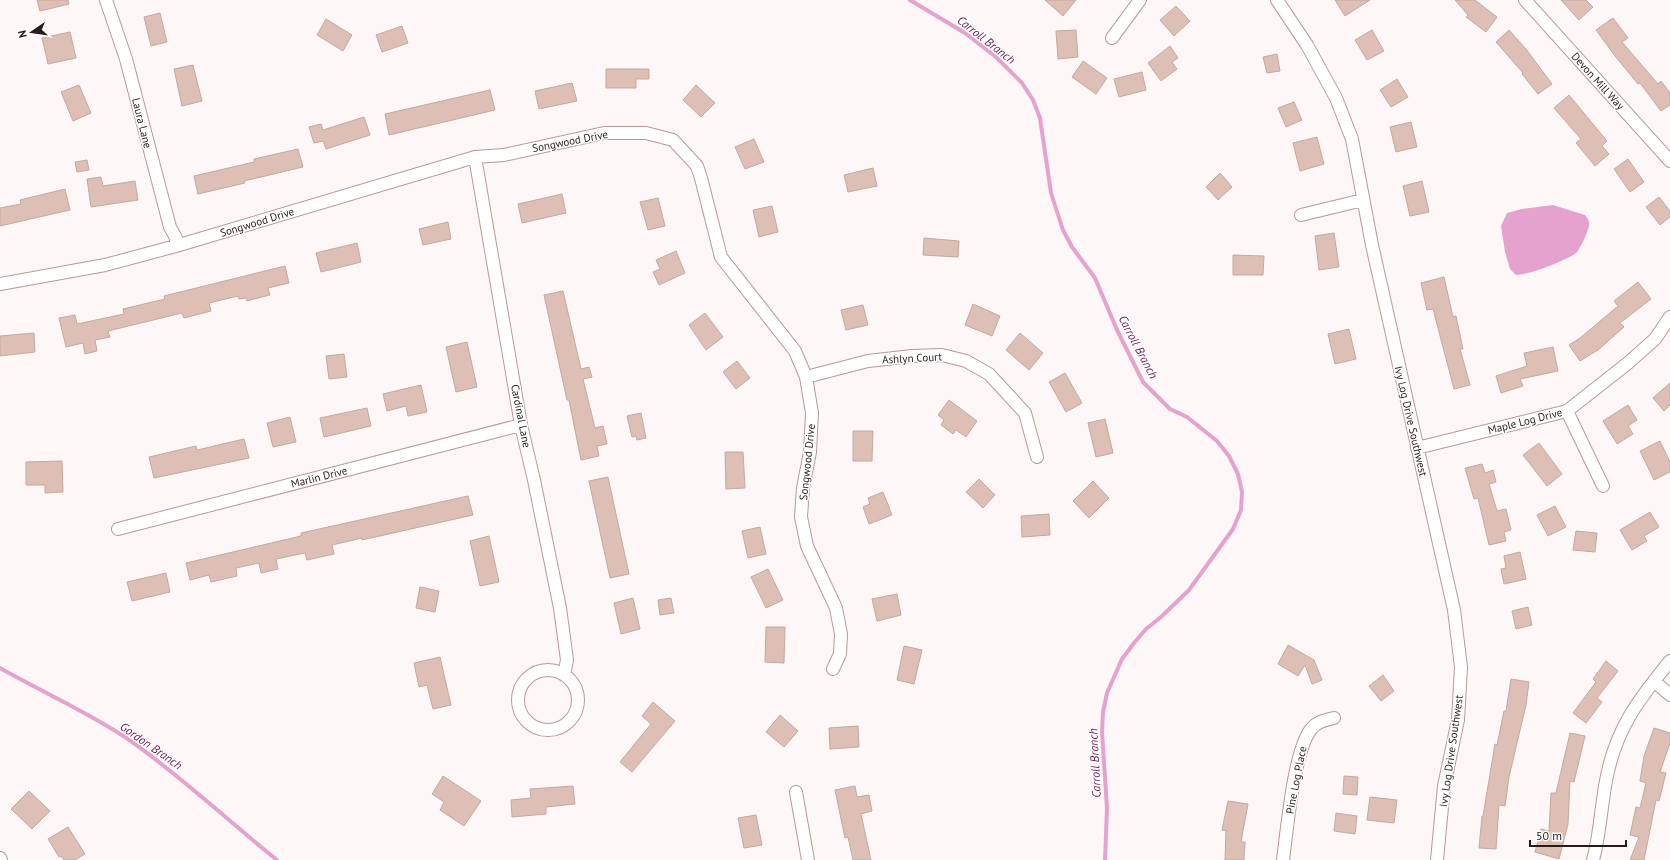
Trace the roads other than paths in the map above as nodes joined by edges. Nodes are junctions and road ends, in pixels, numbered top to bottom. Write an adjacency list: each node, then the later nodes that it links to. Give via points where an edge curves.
1 (106, 0): 10 (street, Laura Lane, via 126,59 170,228 176,238)
2 (1140, 0): 5 (street)
3 (1277, 0): 8 (street, Ivy Log Drive Southwest, via 1307,45 1336,98 1352,138)
4 (1525, 0): 7 (street, Devon Mill Way)
5 (1112, 38)
6 (475, 157): 10 (street, Songwood Drive); 13 (street, Songwood Drive, via 504,155 604,132 646,133 673,140 697,166 721,257 795,351); 15 (street, Cardinal Lane)
7 (1670, 161)
8 (1363, 200): 9 (street); 16 (street, Ivy Log Drive Southwest)
9 (1301, 215)
10 (176, 246): 11 (street, Songwood Drive, via 105,265)
11 (0, 284)
12 (1670, 317): 14 (street, Maple Log Drive, via 1654,339 1628,363)
13 (806, 377): 17 (street, Ashlyn Court, via 868,361 912,356 942,355 966,361 989,374 1025,413); 21 (street, Songwood Drive, via 812,412 810,452 801,517 807,546 836,608 841,634 840,654)
14 (1567, 411): 16 (street, Maple Log Drive); 18 (street)
15 (521, 425): 19 (street, Marlin Drive); 22 (street, Cardinal Lane, via 560,608 567,660)
16 (1417, 448): 29 (street, Ivy Log Drive Southwest, via 1443,555 1454,610 1461,667 1458,720 1444,786)
17 (1037, 457)
18 (1603, 486)
19 (118, 529)
20 (1670, 661): 23 (street)
21 (833, 669)
22 (564, 675): 22 (street, via 576,690 576,709 572,718 556,729 537,728 528,722 518,706 521,686 527,678 545,670)
23 (1654, 681): 24 (street); 30 (street, via 1634,707 1616,745 1606,782)
24 (1670, 695)
25 (1334, 718): 28 (street, Pine Log Place, via 1321,721 1312,727 1303,742)
26 (796, 792): 27 (street)
27 (808, 860)
28 (1283, 860)
29 (1437, 860)
30 (1593, 860)

